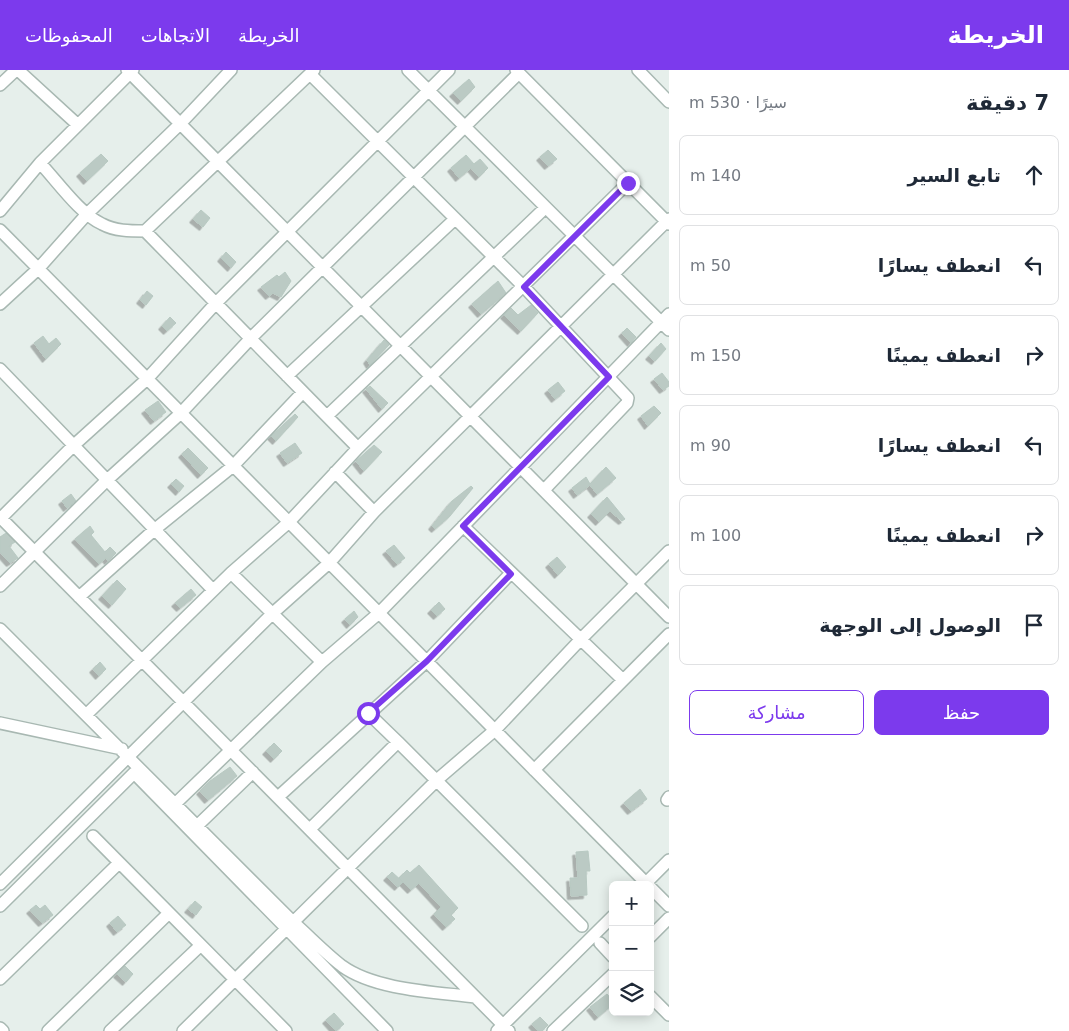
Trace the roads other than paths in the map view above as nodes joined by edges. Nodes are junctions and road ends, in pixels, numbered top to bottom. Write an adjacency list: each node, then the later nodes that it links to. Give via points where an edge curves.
1 (17, 70): 9 (street); 13 (street)
2 (231, 70): 12 (street)
3 (408, 70): 10 (street)
4 (449, 70): 10 (street)
5 (638, 70): 11 (street)
6 (130, 71): 12 (street); 13 (street)
7 (312, 72): 15 (street); 16 (street)
8 (518, 72): 14 (street); 19 (street)
9 (0, 85)
10 (428, 91): 14 (street); 15 (street)
11 (669, 102)
12 (180, 124): 16 (street); 22 (street)
13 (78, 125): 17 (street)
14 (465, 127): 18 (street); 20 (street)
15 (378, 141): 18 (street); 27 (street)
16 (218, 162): 26 (street); 27 (street)
17 (40, 164): 21 (street); 22 (street)
18 (414, 177): 23 (street); 30 (street)
19 (628, 183): 24 (street); 28 (street)
20 (545, 208): 28 (street); 29 (street)
21 (0, 211)
22 (87, 214): 26 (street, via 108,227); 31 (street)
23 (455, 219): 29 (street); 36 (street)
24 (668, 222): 32 (street)
25 (0, 230): 31 (street)
26 (144, 231): 34 (street)
27 (288, 232): 30 (street); 34 (street)
28 (574, 236): 32 (street); 33 (street)
29 (495, 258): 33 (street); 40 (street)
30 (322, 267): 36 (street); 39 (street)
31 (38, 269): 35 (street); 45 (street)
32 (614, 274): 37 (street); 38 (street)
33 (524, 287): 38 (street); 43 (street)
34 (216, 303): 39 (street); 45 (street)
35 (0, 304)
36 (361, 306): 40 (street); 42 (street)
37 (666, 322): 44 (street)
38 (561, 326): 44 (street); 49 (street)
39 (250, 338): 42 (street); 47 (street)
40 (400, 346): 43 (street); 48 (street)
41 (0, 370): 50 (street)
42 (287, 376): 46 (street)
43 (431, 377): 49 (street); 51 (street)
44 (609, 377): 53 (street); 56 (street, via 628,398 628,403)
45 (147, 379): 47 (street); 50 (street)
46 (304, 392): 48 (street); 52 (street)
47 (181, 413): 52 (street); 55 (street)
48 (327, 416): 51 (street)
49 (470, 416): 53 (street); 57 (street)
50 (73, 446): 55 (street); 58 (street)
51 (358, 448): 54 (street)
52 (233, 466): 59 (street); 61 (street)
53 (521, 467): 56 (street); 60 (street)
54 (335, 472): 57 (street); 59 (street)
55 (106, 481): 61 (street); 63 (street)
56 (544, 490): 67 (street)
57 (374, 512): 64 (street)
58 (0, 518): 63 (street)
59 (289, 522): 64 (street); 65 (street)
60 (463, 526): 66 (street); 72 (street)
61 (154, 530): 69 (street); 70 (street)
62 (669, 551): 67 (street)
63 (35, 552): 68 (street); 70 (street)
64 (329, 563): 71 (street); 72 (street)
65 (231, 573): 69 (street); 71 (street)
66 (511, 574): 76 (street); 78 (street)
67 (636, 584): 73 (street); 76 (street)
68 (0, 586)
69 (213, 590): 77 (street)
70 (79, 597): 77 (street)
71 (273, 613): 79 (street); 81 (street)
72 (379, 613): 78 (street); 79 (street)
73 (669, 617)
74 (0, 629): 83 (street)
75 (669, 634): 80 (street)
76 (580, 639): 80 (street); 85 (street)
77 (142, 660): 81 (street); 83 (street)
78 (427, 661): 82 (street); 85 (street)
79 (322, 662): 87 (street)
80 (623, 680): 89 (street)
81 (183, 702): 87 (street); 88 (street)
82 (368, 713): 86 (street); 92 (street)
83 (87, 714): 88 (street)
84 (0, 723): 88 (street)
85 (494, 730): 89 (street); 91 (street)
86 (398, 742): 91 (street); 95 (street)
87 (232, 751): 90 (street); 93 (street)
88 (125, 752): 93 (street); 102 (street)
89 (534, 770): 100 (street)
90 (253, 772): 92 (street); 94 (street)
91 (438, 779): 99 (street); 110 (street)
92 (278, 797): 95 (street)
93 (176, 803): 94 (street)
94 (198, 826): 109 (street)
95 (310, 829): 99 (street)
96 (93, 836): 98 (street)
97 (669, 860): 101 (street)
98 (120, 863): 106 (street); 116 (street)
99 (348, 868): 109 (street); 118 (street)
100 (643, 881)
101 (651, 881)
102 (0, 884)
103 (654, 892): 105 (street)
104 (0, 906): 109 (street, via 134,773)
105 (669, 906)
106 (169, 913): 113 (street); 122 (street)
107 (669, 918): 111 (street)
108 (609, 920): 121 (street)
109 (290, 925): 117 (street); 118 (street, via 342,966 368,979); 126 (street)
110 (582, 926)
111 (654, 933)
112 (600, 943): 114 (street)
113 (201, 945): 117 (street); 123 (street)
114 (609, 952)
115 (609, 978): 127 (street)
116 (0, 979)
117 (235, 979): 124 (street); 125 (street)
118 (476, 997): 121 (street)
119 (654, 1000): 120 (street)
120 (669, 1015)
121 (503, 1029)
122 (48, 1031)
123 (110, 1031)
124 (182, 1031)
125 (286, 1031)
126 (387, 1031)
127 (553, 1031)

